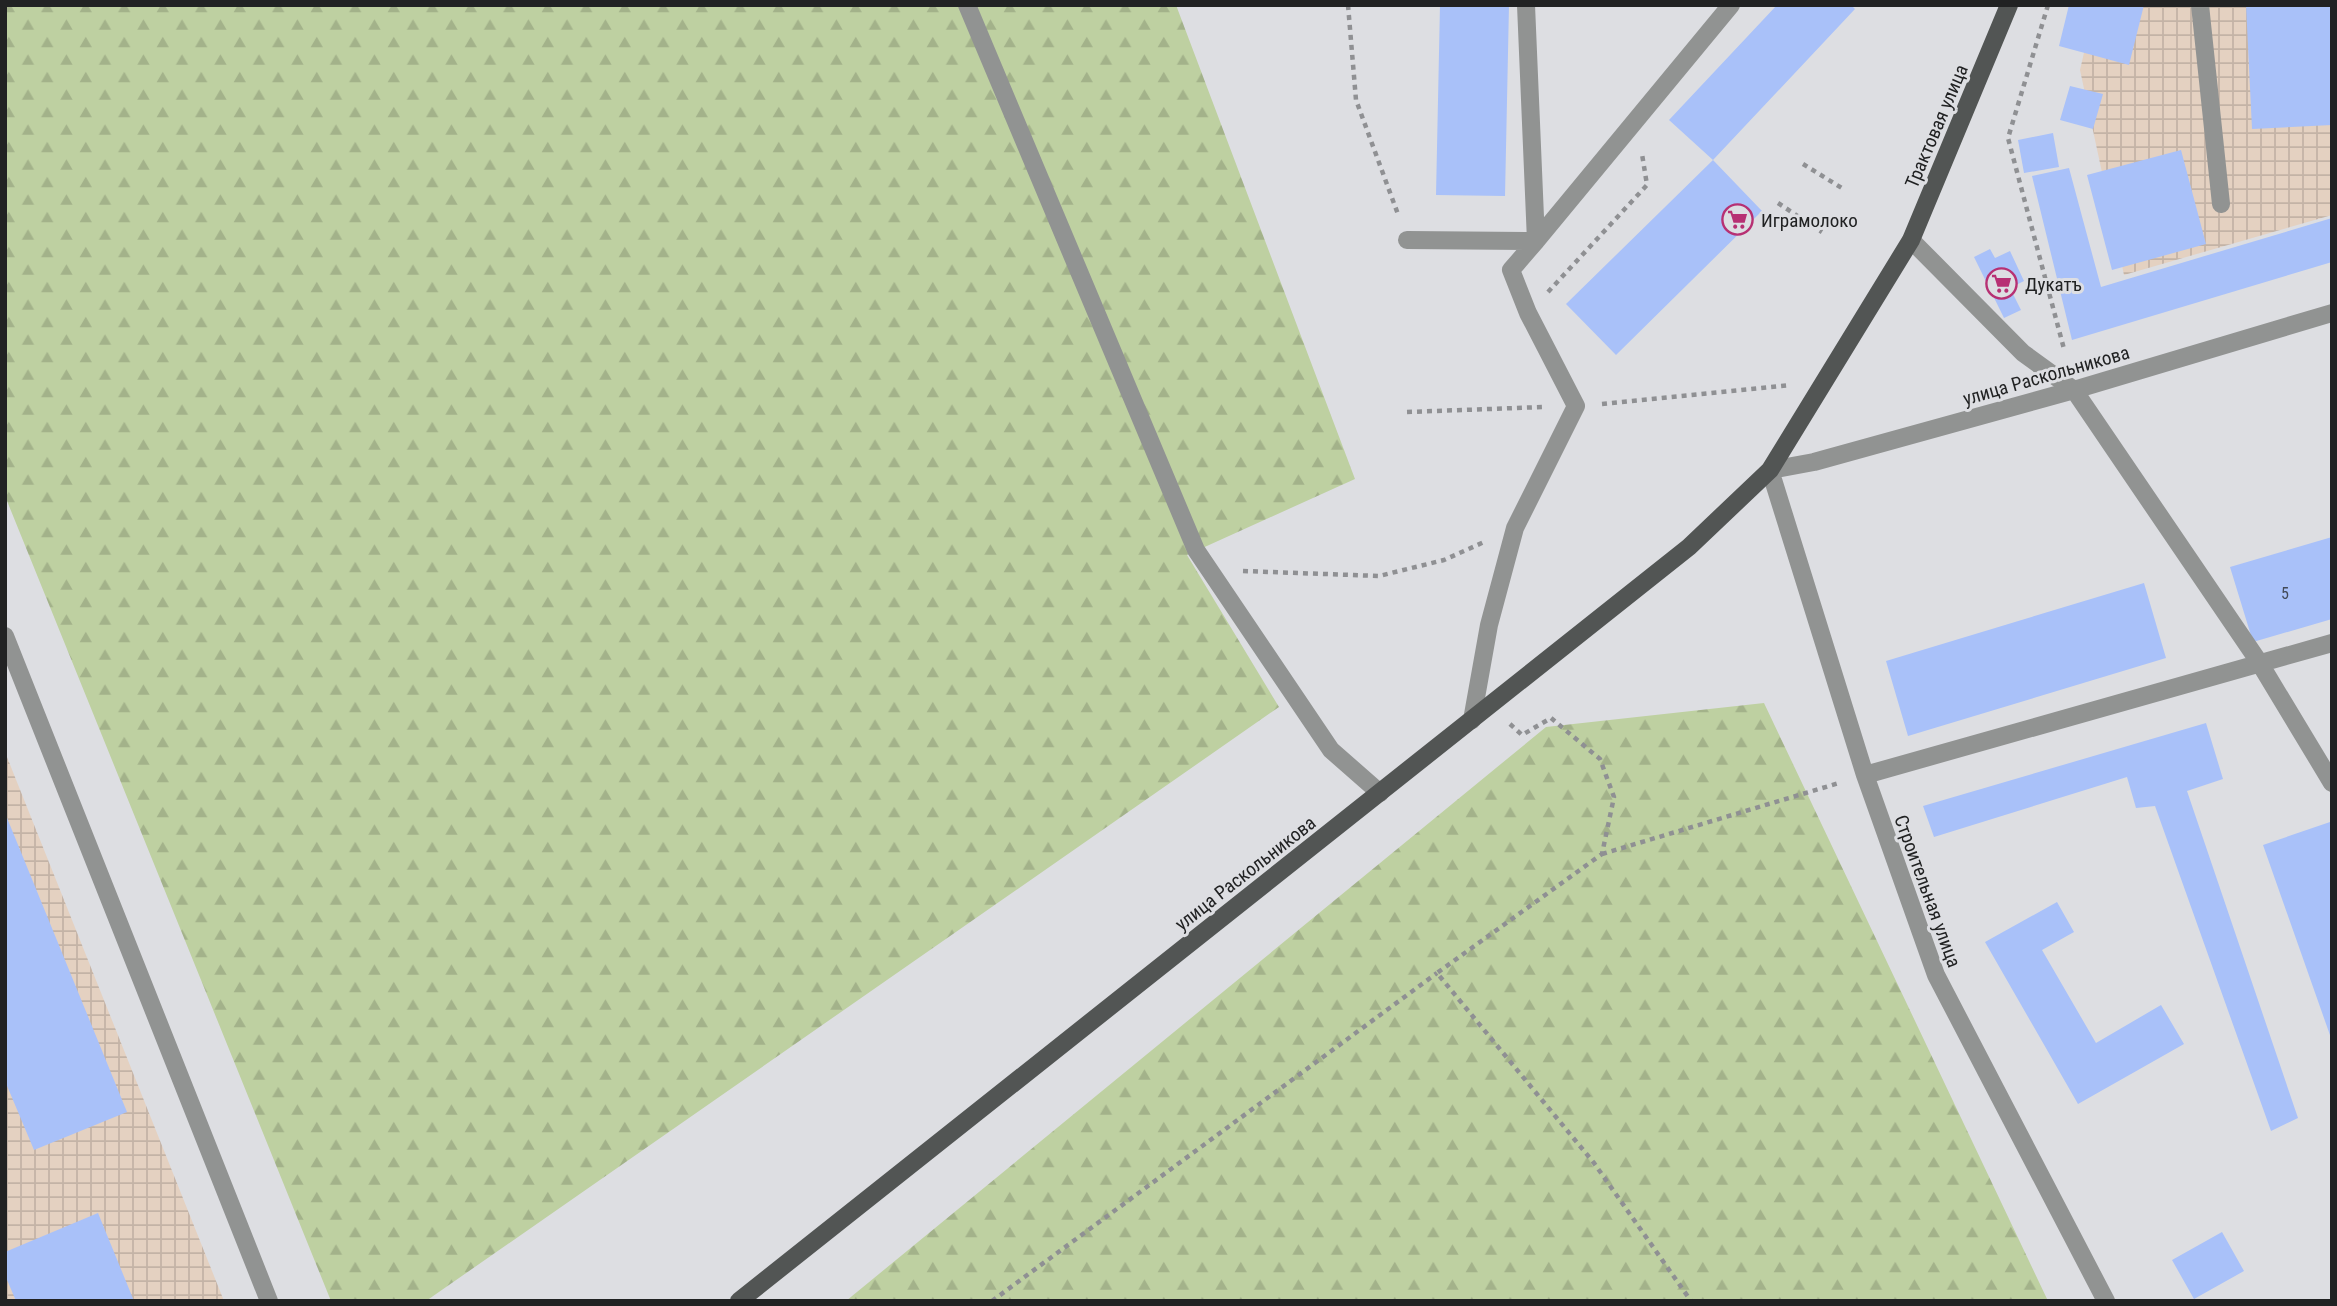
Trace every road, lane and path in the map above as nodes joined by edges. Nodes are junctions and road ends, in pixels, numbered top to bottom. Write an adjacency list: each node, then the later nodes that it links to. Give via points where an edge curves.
1 (967, 5): 26 (street, via 1190,538)
2 (1348, 5): 14 (path, via 1356,100)
3 (1526, 5): 16 (street)
4 (1731, 5): 8 (street)
5 (2009, 5): 15 (main road, Трактовая улица)
6 (2048, 5): 21 (path, via 2008,138)
7 (2200, 5): 12 (street)
8 (1636, 120): 16 (street); 18 (path, via 1647,185)
9 (1803, 164): 10 (path)
10 (1845, 190)
11 (1778, 203): 13 (path)
12 (2221, 204)
13 (1822, 232)
14 (1407, 240): 16 (street)
15 (1911, 240): 17 (main road, Трактовая улица); 21 (street, via 2023,353)
16 (1536, 241): 18 (street, via 1511,270)
17 (1898, 262): 20 (main road, улица Раскольникова)
18 (1528, 313): 22 (street)
19 (2332, 313): 21 (street, улица Раскольникова)
20 (1824, 382): 22 (path); 24 (main road, улица Раскольникова)
21 (2074, 390): 24 (street, улица Раскольникова); 29 (street)
22 (1576, 406): 23 (path); 25 (street)
23 (1407, 412)
24 (1770, 470): 30 (main road, улица Раскольникова, via 1689,547); 32 (street, Строительная улица)
25 (1515, 528): 26 (path, via 1444,560 1379,576); 31 (street, via 1489,625)
26 (1210, 572): 34 (street, via 1331,750)
27 (5, 636): 37 (street)
28 (2332, 643): 29 (street)
29 (2259, 662): 32 (street); 33 (street)
30 (1491, 705): 31 (main road, улица Раскольникова); 35 (path, via 1522,735 1551,718 1600,759 1614,797)
31 (1472, 720): 34 (main road, улица Раскольникова)
32 (1865, 775): 35 (path); 41 (street, Строительная улица, via 1936,975)
33 (2332, 783)
34 (1380, 793): 38 (main road, улица Раскольникова)
35 (1602, 854): 36 (path)
36 (1437, 973): 39 (path); 40 (path, via 1594,1163)
37 (269, 1301)
38 (738, 1301)
39 (992, 1301)
40 (1691, 1301)
41 (2106, 1301)

